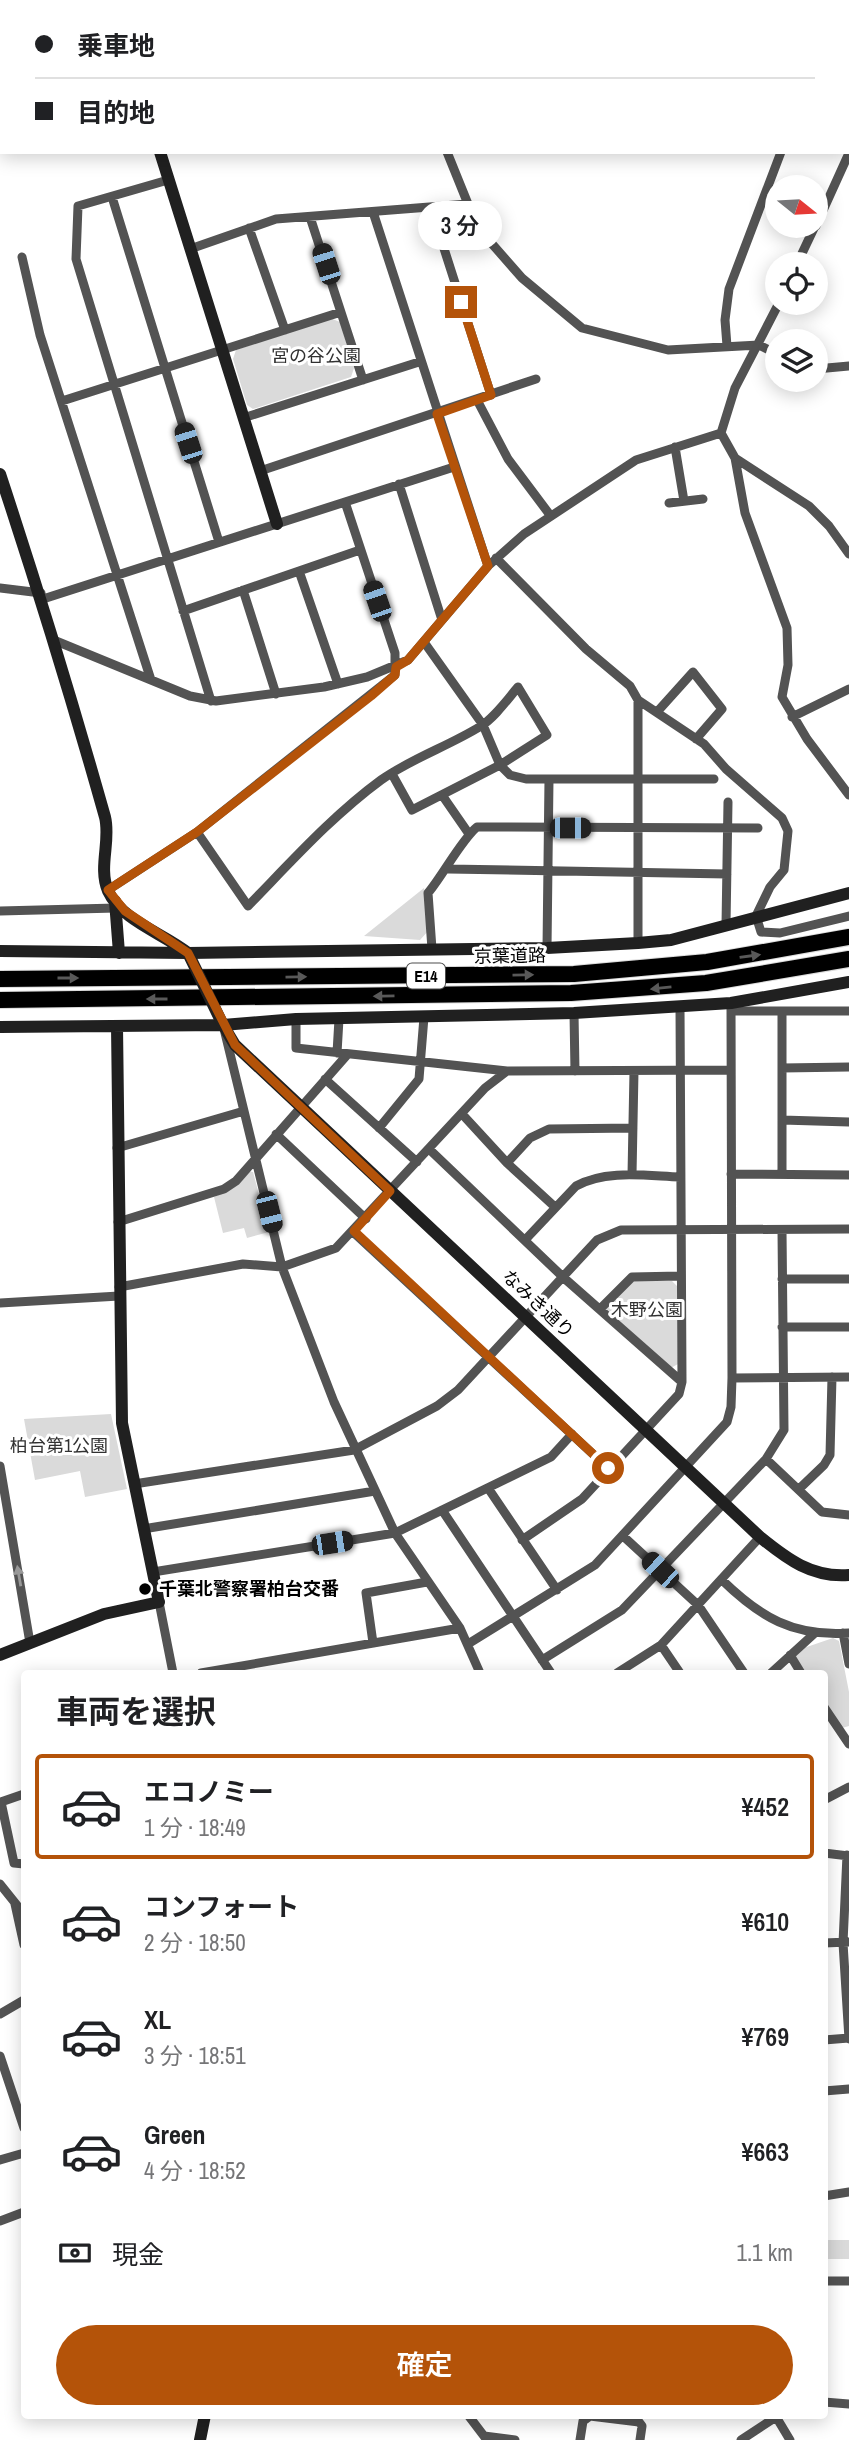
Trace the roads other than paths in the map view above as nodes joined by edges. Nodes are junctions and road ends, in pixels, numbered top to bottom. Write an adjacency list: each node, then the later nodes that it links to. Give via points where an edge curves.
1 (161, 154): 5 (street)
2 (448, 154): 8 (street)
3 (780, 154): 19 (street, via 729,289)
4 (849, 154): 7 (street)
5 (168, 180): 6 (street); 13 (street)
6 (112, 197): 24 (street); 28 (street, via 78,206 76,259)
7 (828, 198)
8 (468, 204): 9 (street); 19 (street, via 486,237 522,278 582,328 668,350)
9 (431, 208): 10 (street); 29 (street)
10 (373, 212): 11 (street); 22 (street)
11 (310, 217): 12 (street, via 276,219); 15 (street)
12 (249, 229): 13 (street); 17 (street)
13 (190, 249): 21 (street)
14 (22, 257): 31 (street, via 40,335)
15 (341, 312): 17 (street); 27 (street)
16 (773, 315): 18 (street)
17 (285, 330): 21 (street)
18 (759, 345): 19 (street); 20 (street); 34 (street, via 735,388)
19 (727, 346)
20 (765, 348)
21 (221, 350): 24 (street); 33 (street)
22 (419, 362): 27 (street); 32 (street)
23 (849, 366): 25 (street)
24 (164, 368): 28 (street); 47 (street)
25 (828, 368)
26 (536, 379): 29 (street)
27 (363, 380): 33 (street)
28 (113, 385): 31 (street); 51 (street)
29 (491, 395): 30 (street)
30 (477, 400): 32 (street); 45 (street, via 508,459)
31 (62, 401): 54 (street)
32 (437, 414): 37 (street); 38 (street)
33 (243, 418): 38 (street)
34 (721, 433): 35 (street); 36 (street)
35 (675, 447): 42 (street); 45 (street, via 636,460)
36 (735, 458): 49 (street, via 809,506); 70 (street, via 745,513 787,628 788,665 782,697)
37 (454, 467): 40 (street); 52 (street)
38 (260, 471): 46 (street)
39 (0, 474): 57 (street)
40 (399, 484): 43 (street); 59 (street)
41 (703, 499): 42 (street)
42 (684, 501): 44 (street)
43 (345, 502): 46 (street); 48 (street)
44 (669, 503)
45 (550, 515): 50 (street)
46 (277, 524): 47 (street)
47 (219, 542): 51 (street)
48 (360, 550): 53 (street); 62 (street)
49 (849, 554)
50 (496, 558): 52 (street); 67 (street, via 586,649 630,686)
51 (167, 559): 54 (street); 58 (street)
52 (488, 566): 59 (street)
53 (299, 571): 56 (street); 64 (street)
54 (116, 575): 57 (street); 63 (street)
55 (0, 588): 57 (street)
56 (243, 590): 58 (street); 66 (street)
57 (42, 596): 60 (street)
58 (183, 611): 68 (street)
59 (442, 620): 61 (street)
60 (56, 641): 63 (street); 92 (street, via 106,822 103,869)
61 (424, 642): 62 (street); 71 (street)
62 (396, 667): 64 (street); 85 (street, via 395,675 371,696)
63 (150, 680): 68 (street)
64 (338, 684): 66 (street)
65 (849, 689): 70 (street)
66 (276, 694): 68 (street)
67 (638, 700): 69 (street); 76 (street)
68 (211, 701)
69 (657, 712): 72 (street); 72 (street, via 693,672 722,709)
70 (792, 717): 79 (street)
71 (483, 725): 73 (street); 73 (street, via 518,687 547,735); 74 (street)
72 (696, 739): 94 (street, via 782,818 788,831 783,870)
73 (500, 765): 75 (street, via 510,775); 78 (street)
74 (392, 774): 78 (street, via 412,810); 85 (street, via 328,825 248,906)
75 (549, 779): 76 (street); 81 (street)
76 (638, 779): 77 (street); 82 (street)
77 (714, 779)
78 (442, 795): 86 (street)
79 (849, 795)
80 (728, 802): 83 (street)
81 (548, 828): 82 (street); 86 (street, via 477,827); 88 (street)
82 (638, 828): 83 (street); 89 (street)
83 (727, 828): 84 (street); 90 (street)
84 (758, 828)
85 (197, 832): 92 (street)
86 (468, 834): 87 (street)
87 (448, 869): 88 (street); 100 (street, via 428,893)
88 (547, 871): 89 (street); 99 (street)
89 (638, 873): 90 (street); 98 (street)
90 (727, 874): 96 (street)
91 (849, 893): 94 (street)
92 (113, 900): 93 (street); 102 (street); 103 (street)
93 (0, 911)
94 (756, 916): 95 (street, via 761,932 780,933); 96 (street)
95 (849, 916)
96 (726, 925): 98 (street, via 671,940)
97 (849, 937): 105 (highway, 京葉道路 / E14, one-way to 97, via 574,974 707,962)
98 (638, 943): 99 (street)
99 (547, 948): 100 (street)
100 (432, 949): 103 (street)
101 (0, 951): 102 (street)
102 (119, 953): 103 (street)
103 (188, 953): 116 (street, なみき通り, bridge)
104 (849, 959): 107 (highway, E14, one-way to 107, via 706,983 571,993)
105 (0, 979)
106 (849, 982): 109 (street)
107 (0, 1000)
108 (680, 1007): 109 (street); 112 (street); 124 (street)
109 (730, 1007): 111 (street); 125 (street)
110 (849, 1011): 111 (street)
111 (782, 1012): 123 (street)
112 (574, 1013): 113 (street); 127 (street)
113 (424, 1017): 115 (street); 121 (street)
114 (296, 1019): 115 (street); 116 (street); 119 (street, via 296,1048)
115 (339, 1019): 119 (street)
116 (223, 1025): 117 (street); 120 (street, なみき通り, via 235,1045); 129 (street)
117 (117, 1026): 118 (street); 139 (street)
118 (0, 1027)
119 (342, 1054): 121 (street); 130 (street)
120 (254, 1062): 129 (street); 131 (street, なみき通り)
121 (421, 1062): 126 (street); 136 (street, via 416,1084)
122 (849, 1067): 123 (street)
123 (782, 1068): 134 (street)
124 (680, 1070): 125 (street); 128 (street); 148 (street)
125 (731, 1070): 144 (street)
126 (507, 1071): 127 (street); 133 (street, via 485,1087)
127 (575, 1071): 128 (street)
128 (634, 1071): 137 (street)
129 (236, 1075): 132 (street)
130 (325, 1079): 131 (street); 136 (street)
131 (302, 1105): 138 (street); 149 (street, なみき通り)
132 (244, 1111): 139 (street); 141 (street)
133 (462, 1114): 140 (street); 143 (street)
134 (782, 1120): 135 (street); 145 (street)
135 (849, 1122)
136 (379, 1128): 142 (street)
137 (633, 1128): 143 (street, via 549,1129 530,1138); 146 (street)
138 (276, 1133): 141 (street); 151 (street)
139 (117, 1149): 152 (street)
140 (429, 1149): 142 (street); 158 (street)
141 (255, 1157): 152 (street, via 225,1189); 159 (street)
142 (417, 1162): 149 (street)
143 (507, 1163): 150 (street)
144 (732, 1174): 145 (street); 155 (street)
145 (782, 1174): 147 (street)
146 (632, 1175): 148 (street); 150 (street, via 585,1181)
147 (849, 1175)
148 (680, 1177): 154 (street)
149 (390, 1191): 151 (street); 167 (street, なみき通り)
150 (555, 1207): 158 (street)
151 (366, 1219): 157 (street)
152 (118, 1222): 164 (street)
153 (849, 1229): 156 (street)
154 (680, 1230): 155 (street); 160 (street); 161 (street, via 608,1234 597,1240)
155 (732, 1230): 156 (street); 173 (street)
156 (782, 1230): 162 (street)
157 (354, 1231): 159 (street, via 336,1248); 170 (street)
158 (525, 1240): 161 (street)
159 (282, 1267): 164 (street, via 243,1264); 178 (street)
160 (680, 1276): 166 (street, via 632,1277); 175 (street)
161 (564, 1278): 166 (street); 167 (street)
162 (782, 1279): 163 (street); 169 (street)
163 (849, 1279)
164 (119, 1292): 165 (street); 183 (street, via 122,1423)
165 (0, 1303)
166 (600, 1309): 175 (street)
167 (526, 1317): 170 (street); 176 (street, なみき通り)
168 (849, 1326): 169 (street)
169 (782, 1327): 174 (street)
170 (487, 1357): 177 (street); 178 (street, via 438,1406)
171 (832, 1377): 172 (street); 174 (street); 185 (street, via 830,1455)
172 (849, 1377)
173 (732, 1378): 174 (street); 182 (street, via 727,1422)
174 (782, 1378): 179 (street, via 784,1430)
175 (682, 1382): 176 (street, via 679,1394)
176 (647, 1430): 181 (street); 182 (street, なみき通り)
177 (572, 1434): 181 (street); 184 (street, via 551,1457)
178 (354, 1450): 183 (street); 186 (street)
179 (765, 1459): 185 (street); 187 (street)
180 (0, 1466): 207 (street, one-way to 180)
181 (608, 1468): 194 (street, via 582,1499)
182 (686, 1468): 187 (street, なみき通り); 192 (street)
183 (134, 1484): 190 (street)
184 (488, 1488): 188 (street); 194 (street)
185 (799, 1489): 189 (street, via 822,1512)
186 (375, 1491): 190 (street); 191 (street)
187 (723, 1502): 193 (street, なみき通り); 195 (street)
188 (442, 1510): 191 (street); 203 (street)
189 (849, 1515)
190 (143, 1529): 196 (street)
191 (395, 1533): 196 (street); 199 (street)
192 (623, 1536): 195 (street); 200 (street, via 595,1565)
193 (760, 1537): 197 (street, なみき通り, via 802,1567); 198 (street)
194 (522, 1540): 200 (street)
195 (660, 1570): 202 (street); 213 (street, via 622,1610)
196 (153, 1572): 201 (street)
197 (849, 1575)
198 (722, 1580): 202 (street); 205 (street, via 761,1615)
199 (427, 1582): 204 (street); 208 (street, via 366,1593)
200 (557, 1590): 203 (street)
201 (159, 1602): 207 (street, via 104,1614); 215 (street)
202 (698, 1605): 210 (street); 221 (street)
203 (514, 1617): 209 (street); 213 (street)
204 (460, 1628): 208 (street); 209 (street)
205 (816, 1632): 206 (street); 212 (street)
206 (846, 1633): 214 (street)
207 (30, 1643): 211 (street)
208 (373, 1643): 216 (street)
209 (468, 1644): 217 (street)
210 (661, 1645): 219 (street); 220 (street)
211 (0, 1655)
212 (790, 1655): 222 (street); 223 (street)
213 (542, 1660): 218 (street)
214 (849, 1664)
215 (172, 1670)
216 (218, 1670)
217 (479, 1670)
218 (549, 1670)
219 (622, 1670)
220 (678, 1670)
221 (742, 1670)
222 (774, 1670)
223 (799, 1670)
224 (828, 1713): 225 (street)
225 (849, 1744)
226 (849, 1787): 228 (street)
227 (21, 1795): 231 (street, via 1,1802 14,1863)
228 (828, 1796)
229 (828, 1854): 230 (street)
230 (848, 1856): 237 (street)
231 (21, 1864)
232 (0, 1884): 233 (street)
233 (15, 1903): 234 (street); 235 (street)
234 (21, 1910)
235 (21, 1931)
236 (828, 1943): 237 (street)
237 (846, 1943): 240 (street)
238 (21, 2002): 239 (street)
239 (0, 2014)
240 (849, 2039): 241 (street)
241 (828, 2040)
242 (0, 2056): 245 (street)
243 (849, 2089): 244 (street)
244 (828, 2091)
245 (21, 2119)
246 (21, 2154): 247 (street)
247 (0, 2160)
248 (849, 2192): 249 (street)
249 (828, 2195)
250 (21, 2213): 251 (street)
251 (0, 2221)
252 (828, 2281): 253 (street)
253 (849, 2281)
254 (828, 2402): 255 (street)
255 (849, 2403)
256 (204, 2419): 263 (street)
257 (471, 2419): 262 (street)
258 (586, 2419): 265 (street)
259 (614, 2419): 266 (street, via 639,2422)
260 (772, 2419): 267 (street)
261 (778, 2419): 268 (street)
262 (486, 2438): 264 (street)
263 (200, 2440)
264 (515, 2440)
265 (580, 2440)
266 (640, 2440)
267 (741, 2440)
268 (790, 2440)

